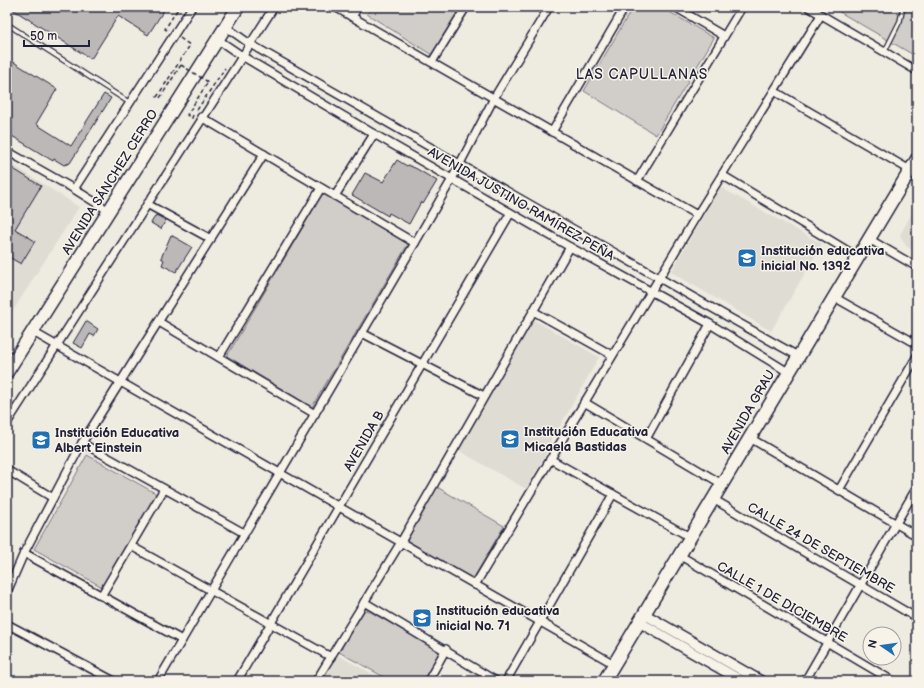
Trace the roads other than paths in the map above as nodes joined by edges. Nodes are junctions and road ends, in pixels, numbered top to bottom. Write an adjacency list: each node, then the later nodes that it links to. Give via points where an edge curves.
1 (192, 7): 26 (street)
2 (238, 7): 16 (main road, AVENIDA SÁNCHEZ CERRO)
3 (274, 7): 19 (street)
4 (336, 7): 14 (street)
5 (358, 7): 14 (street)
6 (466, 7): 22 (street)
7 (548, 7): 25 (street)
8 (625, 7): 28 (street)
9 (675, 7): 17 (street)
10 (742, 7): 17 (street)
11 (808, 7): 13 (street)
12 (903, 7): 20 (lane, via 900,21)
13 (821, 15): 20 (street); 24 (street)
14 (352, 17): 22 (street)
15 (7, 24): 26 (lane)
16 (226, 27): 18 (main road, AVENIDA SÁNCHEZ CERRO); 19 (street, AVENIDA JUSTINO RAMÍREZ PEÑA)
17 (724, 36): 37 (street)
18 (217, 39): 21 (street, AVENIDA JUSTINO RAMÍREZ PEÑA); 42 (main road, AVENIDA SÁNCHEZ CERRO)
19 (250, 44): 21 (street); 33 (street, AVENIDA JUSTINO RAMÍREZ PEÑA)
20 (885, 51): 23 (street)
21 (242, 56): 27 (street); 29 (street, AVENIDA JUSTINO RAMÍREZ PEÑA)
22 (432, 62): 25 (street)
23 (917, 71)
24 (774, 91): 34 (street); 35 (street)
25 (494, 98): 28 (street); 33 (street)
26 (130, 102): 39 (street)
27 (202, 117): 31 (street); 41 (street)
28 (552, 132): 37 (street)
29 (374, 134): 36 (street, AVENIDA JUSTINO RAMÍREZ PEÑA); 40 (street)
30 (7, 151): 39 (street)
31 (264, 154): 38 (street); 45 (street)
32 (917, 158): 34 (main road, AVENIDA GRAU)
33 (459, 165): 36 (street); 51 (street, AVENIDA JUSTINO RAMÍREZ PEÑA)
34 (910, 170): 46 (main road, AVENIDA GRAU)
35 (722, 175): 44 (street); 49 (street)
36 (452, 178): 43 (street, AVENIDA JUSTINO RAMÍREZ PEÑA); 47 (street)
37 (637, 181): 44 (street)
38 (321, 188): 40 (street); 64 (street)
39 (74, 189): 42 (street)
40 (334, 196): 47 (street)
41 (147, 204): 45 (street); 60 (street)
42 (109, 211): 57 (main road, AVENIDA SÁNCHEZ CERRO)
43 (510, 214): 48 (street, AVENIDA JUSTINO RAMÍREZ PEÑA); 65 (street, AVENIDA B)
44 (697, 215): 51 (street)
45 (211, 239): 55 (street)
46 (869, 239): 49 (main road, AVENIDA GRAU); 50 (street)
47 (415, 243): 58 (street)
48 (570, 248): 52 (street, AVENIDA JUSTINO RAMÍREZ PEÑA); 54 (street)
49 (858, 257): 53 (main road, AVENIDA GRAU)
50 (917, 267)
51 (659, 280): 52 (street); 62 (street, AVENIDA JUSTINO RAMÍREZ PEÑA)
52 (652, 292): 56 (street, AVENIDA JUSTINO RAMÍREZ PEÑA); 61 (street)
53 (834, 297): 59 (street); 62 (main road, AVENIDA GRAU)
54 (533, 311): 61 (street); 69 (street)
55 (159, 322): 64 (street); 68 (street)
56 (710, 324): 67 (street, AVENIDA JUSTINO RAMÍREZ PEÑA); 74 (street)
57 (33, 332): 60 (street); 66 (main road, AVENIDA SÁNCHEZ CERRO)
58 (362, 333): 65 (street); 71 (street)
59 (917, 344)
60 (56, 345): 68 (street); 72 (street)
61 (612, 355): 70 (street)
62 (798, 356): 67 (main road, AVENIDA GRAU)
63 (917, 356): 82 (street)
64 (219, 357): 71 (street)
65 (424, 364): 69 (street); 86 (street, AVENIDA B)
66 (7, 372)
67 (788, 372): 73 (main road, AVENIDA GRAU)
68 (121, 382): 75 (street); 78 (street)
69 (484, 396): 91 (street)
70 (584, 402): 74 (street); 76 (street)
71 (315, 414): 78 (street)
72 (7, 423)
73 (750, 438): 79 (main road, AVENIDA GRAU); 82 (street)
74 (646, 439): 79 (street)
75 (82, 443): 81 (street); 84 (street)
76 (550, 460): 83 (street); 95 (street)
77 (7, 470): 84 (street)
78 (280, 473): 86 (street); 88 (street)
79 (722, 484): 85 (main road, AVENIDA GRAU)
80 (917, 487): 87 (street)
81 (164, 489): 88 (street); 92 (street)
82 (839, 490): 87 (street)
83 (613, 494): 90 (street); 103 (street)
84 (53, 498): 93 (street)
85 (713, 499): 90 (main road, AVENIDA GRAU); 96 (street, CALLE 24 DE SEPTIEMBRE)
86 (339, 507): 91 (street); 105 (street, AVENIDA B)
87 (896, 524): 89 (street); 96 (street)
88 (244, 533): 98 (street)
89 (917, 536)
90 (690, 538): 94 (main road, AVENIDA GRAU)
91 (401, 542): 95 (street); 100 (street)
92 (131, 546): 98 (street); 99 (street)
93 (24, 553): 97 (street); 99 (street)
94 (679, 555): 101 (main road, AVENIDA GRAU); 107 (street, CALLE 1 DE DICIEMBRE)
95 (475, 584): 103 (street)
96 (861, 585): 102 (street, CALLE 24 DE SEPTIEMBRE); 107 (street)
97 (8, 587)
98 (210, 591): 105 (street); 106 (street)
99 (101, 596): 106 (street)
100 (364, 602): 108 (street); 109 (street)
101 (642, 618): 110 (main road, AVENIDA GRAU); 119 (street); 120 (street)
102 (917, 618)
103 (541, 622): 110 (street); 117 (street)
104 (7, 624): 111 (street)
105 (270, 625): 109 (street); 113 (street, AVENIDA B)
106 (182, 640): 112 (street)
107 (827, 642): 121 (street); 122 (street, CALLE 1 DE DICIEMBRE)
108 (446, 649): 115 (street); 116 (street)
109 (331, 657): 114 (street)
110 (614, 664): 118 (main road, AVENIDA GRAU)
111 (111, 680)
112 (158, 681)
113 (237, 681)
114 (316, 681)
115 (428, 681)
116 (496, 681)
117 (506, 681)
118 (604, 681)
119 (742, 681)
120 (761, 681)
121 (806, 681)
122 (893, 681)

